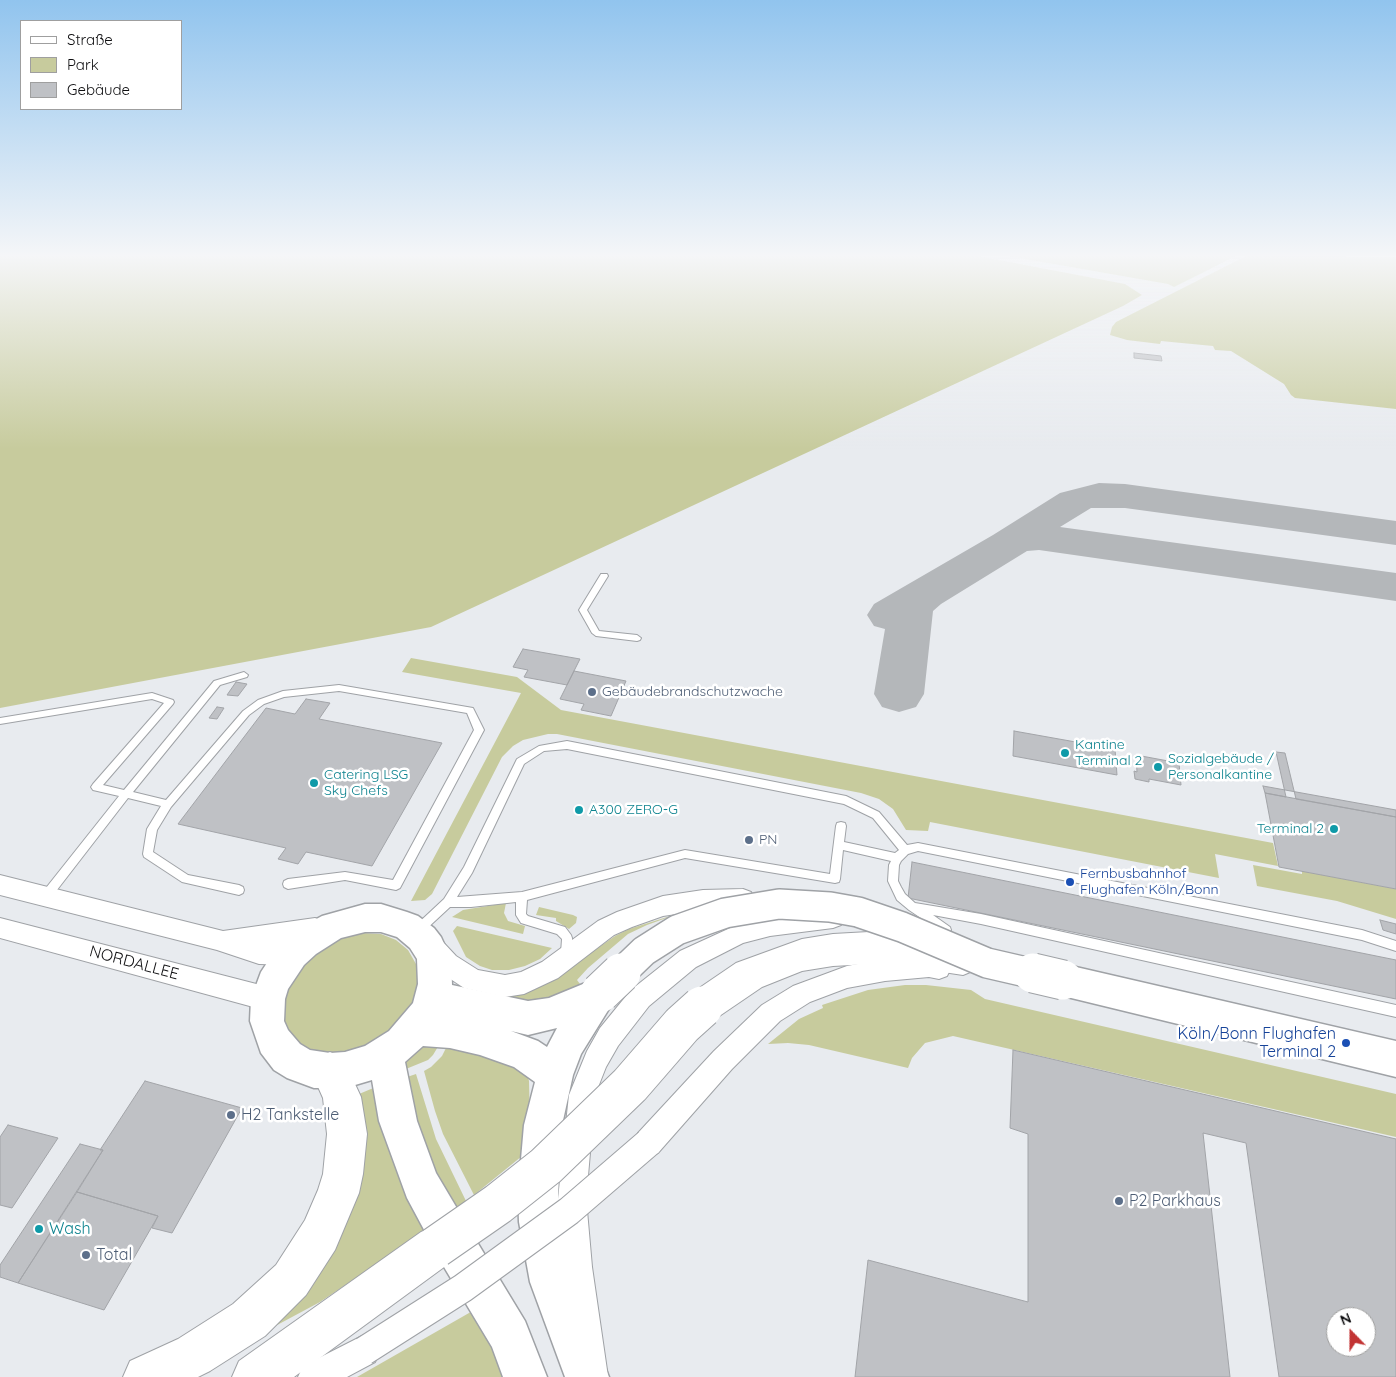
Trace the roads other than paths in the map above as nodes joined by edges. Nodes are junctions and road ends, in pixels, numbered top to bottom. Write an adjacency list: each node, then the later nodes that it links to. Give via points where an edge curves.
1 (604, 576): 2 (lane, via 583,610 596,633)
2 (637, 638)
3 (244, 674): 5 (lane, via 217,683)
4 (0, 721): 5 (lane, via 152,696 170,702 96,787)
5 (126, 794): 6 (lane); 14 (lane)
6 (168, 804): 11 (lane, via 246,713 261,702 284,694 338,688 470,710 479,730 396,885 345,876); 13 (lane, via 152,829 148,854 186,879)
7 (841, 826): 8 (lane)
8 (840, 845): 10 (lane); 15 (lane, via 835,879 685,854)
9 (905, 850): 10 (lane); 16 (lane, via 876,815 846,800 568,745 553,746 520,762 472,863); 23 (lane, via 931,849 1362,935)
10 (897, 858): 17 (lane, via 893,881)
11 (288, 884)
12 (0, 885): 14 (street)
13 (239, 890)
14 (46, 896): 22 (street)
15 (522, 897): 16 (lane); 25 (lane, via 521,915 525,920 561,930 567,938)
16 (448, 902): 21 (lane)
17 (907, 913): 20 (street); 25 (street, via 800,898 703,900 663,906 625,919 606,928); 31 (lane, via 982,919); 42 (street, via 821,919 739,934 688,959 651,988 609,1037 582,1095 572,1199 577,1267)
18 (348, 920): 21 (street, via 381,918 396,921); 22 (street, via 273,935); 24 (street, via 318,933)
19 (0, 928): 30 (street, NORDALLEE)
20 (946, 930): 27 (street)
21 (419, 935): 25 (street, via 455,969 489,984 524,983); 29 (street, via 434,959 436,984)
22 (217, 939): 24 (street, via 259,953)
23 (1396, 946)
24 (292, 954): 30 (street, via 273,983)
25 (564, 960)
26 (987, 963): 28 (street, bridge, via 858,912 779,904 725,912 676,930 644,951); 34 (street, bridge); 37 (highway, bridge, via 897,949 869,948 802,955 749,974 724,990 682,1026 584,1132)
27 (1020, 980): 34 (street); 37 (street, bridge, via 929,966 847,977 798,996 771,1013 723,1060 648,1143 569,1211 463,1288)
28 (600, 992): 29 (street, via 550,1014 528,1018); 36 (street, via 566,1045)
29 (433, 997): 32 (street)
30 (268, 999): 35 (street, via 267,1021 274,1041 287,1057 314,1070)
31 (1396, 1011)
32 (415, 1029): 33 (street); 36 (street, via 450,1031 480,1038 525,1053)
33 (386, 1055): 35 (street, via 359,1067); 40 (street, via 398,1121 421,1184 510,1336)
34 (1396, 1060)
35 (330, 1071): 38 (highway, via 342,1096 347,1134 338,1193 320,1235 291,1280 250,1320 194,1354)
36 (555, 1074): 41 (street, via 540,1154 539,1222 551,1282)
37 (327, 1355): 39 (highway)
38 (146, 1377)
39 (255, 1377)
40 (525, 1377)
41 (587, 1377)
42 (592, 1377)

